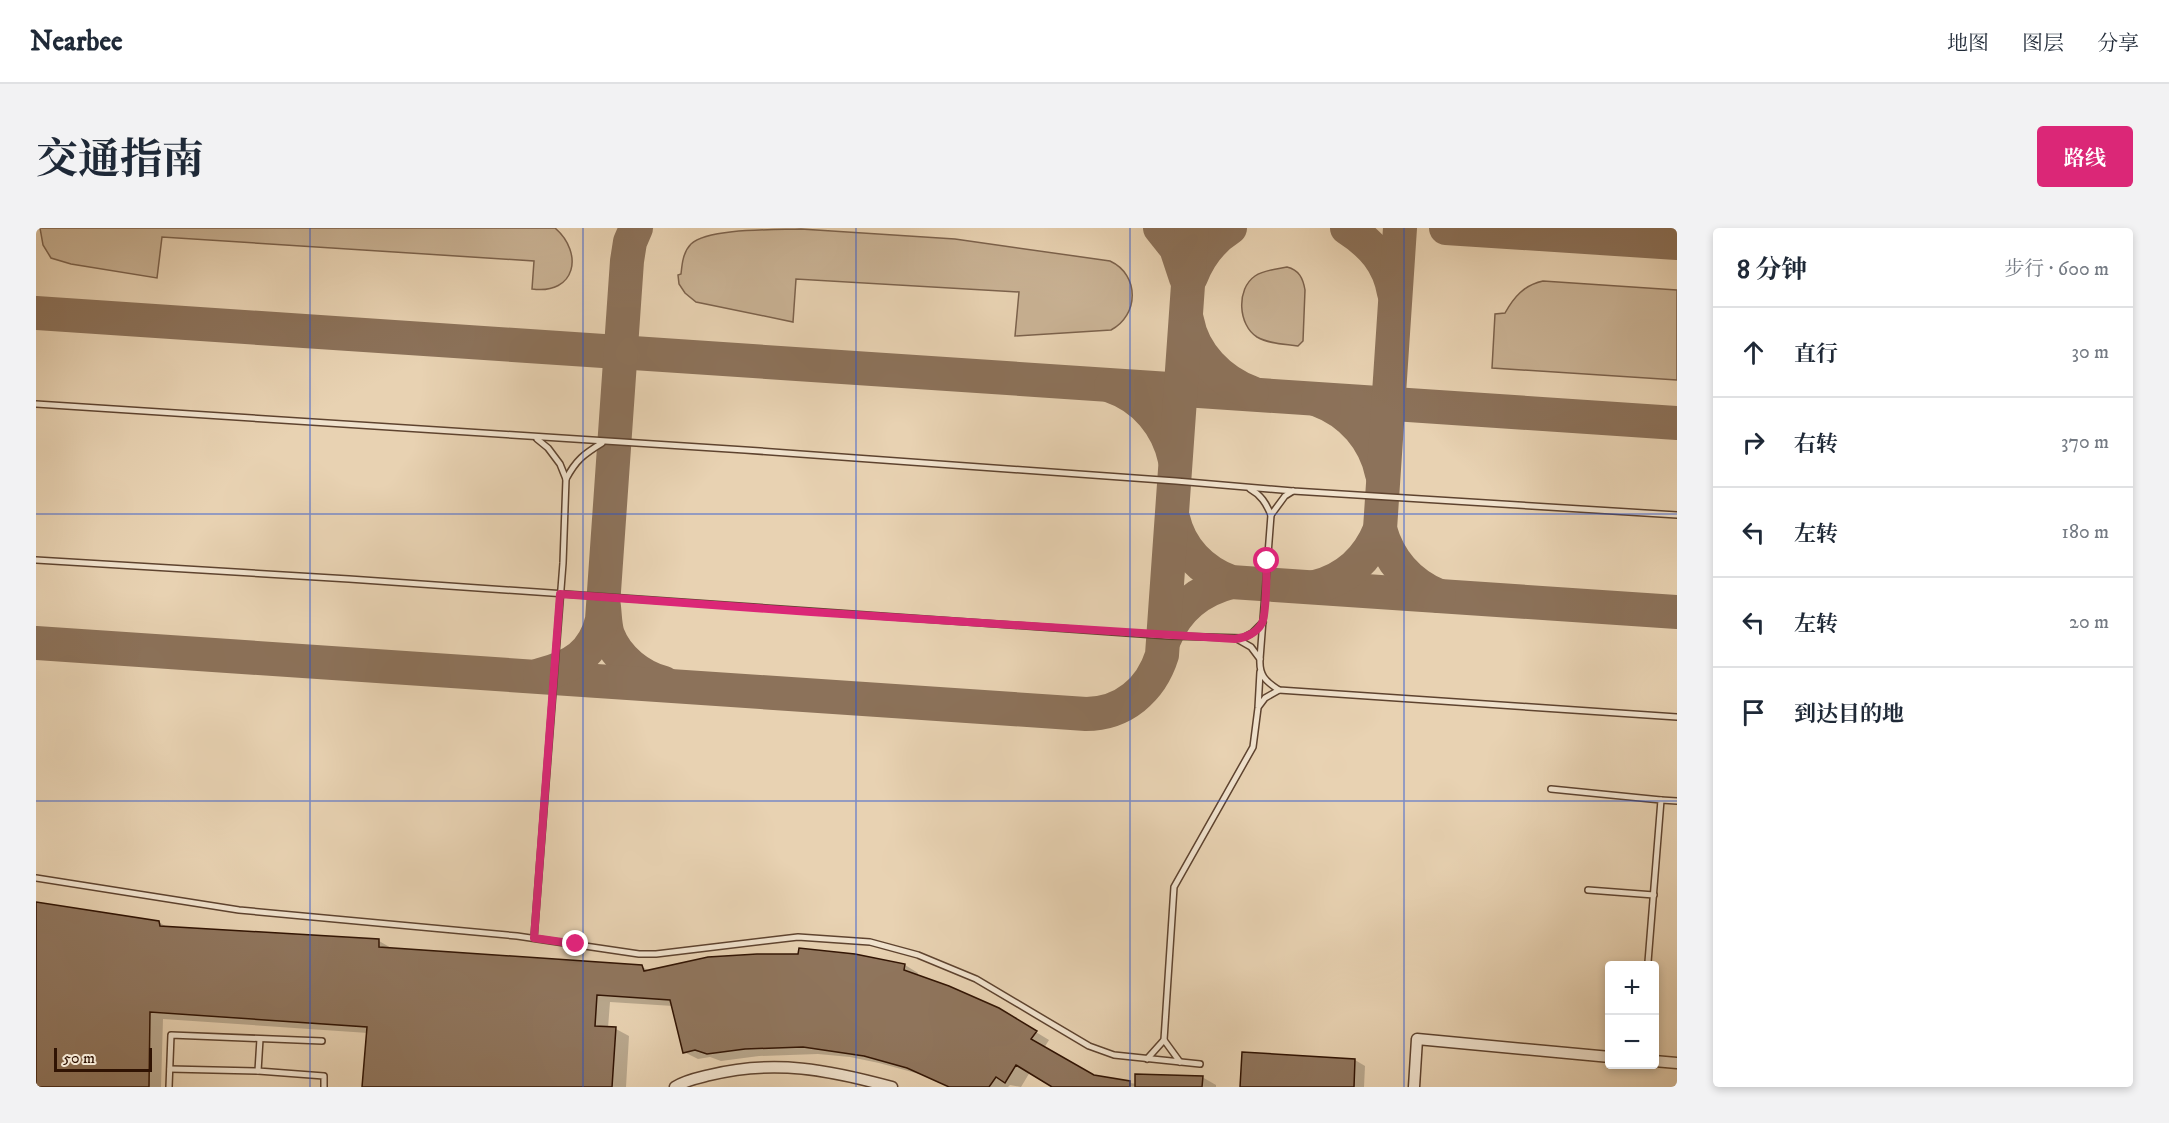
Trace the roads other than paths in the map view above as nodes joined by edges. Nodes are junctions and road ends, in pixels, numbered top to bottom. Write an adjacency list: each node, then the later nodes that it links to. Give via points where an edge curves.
1 (36, 404): 2 (lane)
2 (535, 438): 3 (lane); 4 (lane, via 548,448)
3 (603, 442): 4 (lane, via 573,465); 5 (lane)
4 (566, 479): 10 (lane)
5 (1245, 487): 6 (lane); 7 (lane, via 1258,494)
6 (1293, 491): 7 (lane); 8 (lane)
7 (1271, 515): 11 (lane)
8 (1677, 515)
9 (36, 560): 10 (lane)
10 (560, 594): 12 (lane); 24 (lane)
11 (1263, 622): 12 (lane, via 1252,633); 13 (lane)
12 (1235, 639): 13 (lane, via 1251,647)
13 (1260, 659): 14 (lane)
14 (1260, 670): 15 (lane); 16 (lane)
15 (1279, 690): 16 (lane, via 1265,698); 17 (lane)
16 (1258, 708): 28 (lane, via 1253,747 1174,887)
17 (1677, 717)
18 (1551, 789): 19 (lane)
19 (1661, 800): 20 (lane); 23 (lane)
20 (1677, 801)
21 (36, 878): 24 (lane, via 239,910)
22 (1588, 890): 23 (lane)
23 (1654, 895): 25 (lane)
24 (534, 938): 30 (lane, via 639,954 798,937 870,942 918,955 976,979 1089,1046 1114,1055)
25 (1648, 961)
26 (260, 1039): 27 (lane); 35 (lane, via 171,1035); 36 (lane)
27 (322, 1041)
28 (1164, 1041): 30 (lane); 32 (lane)
29 (1605, 1057): 41 (street, via 1417,1039)
30 (1147, 1059): 32 (lane)
31 (1659, 1061): 33 (street)
32 (1180, 1062): 34 (lane)
33 (1677, 1063)
34 (1200, 1064)
35 (170, 1069): 36 (lane); 37 (lane)
36 (258, 1071): 38 (lane, via 324,1076)
37 (169, 1087)
38 (324, 1087)
39 (675, 1087): 40 (street, via 722,1072 793,1067 840,1073)
40 (892, 1087)
41 (1414, 1087)

